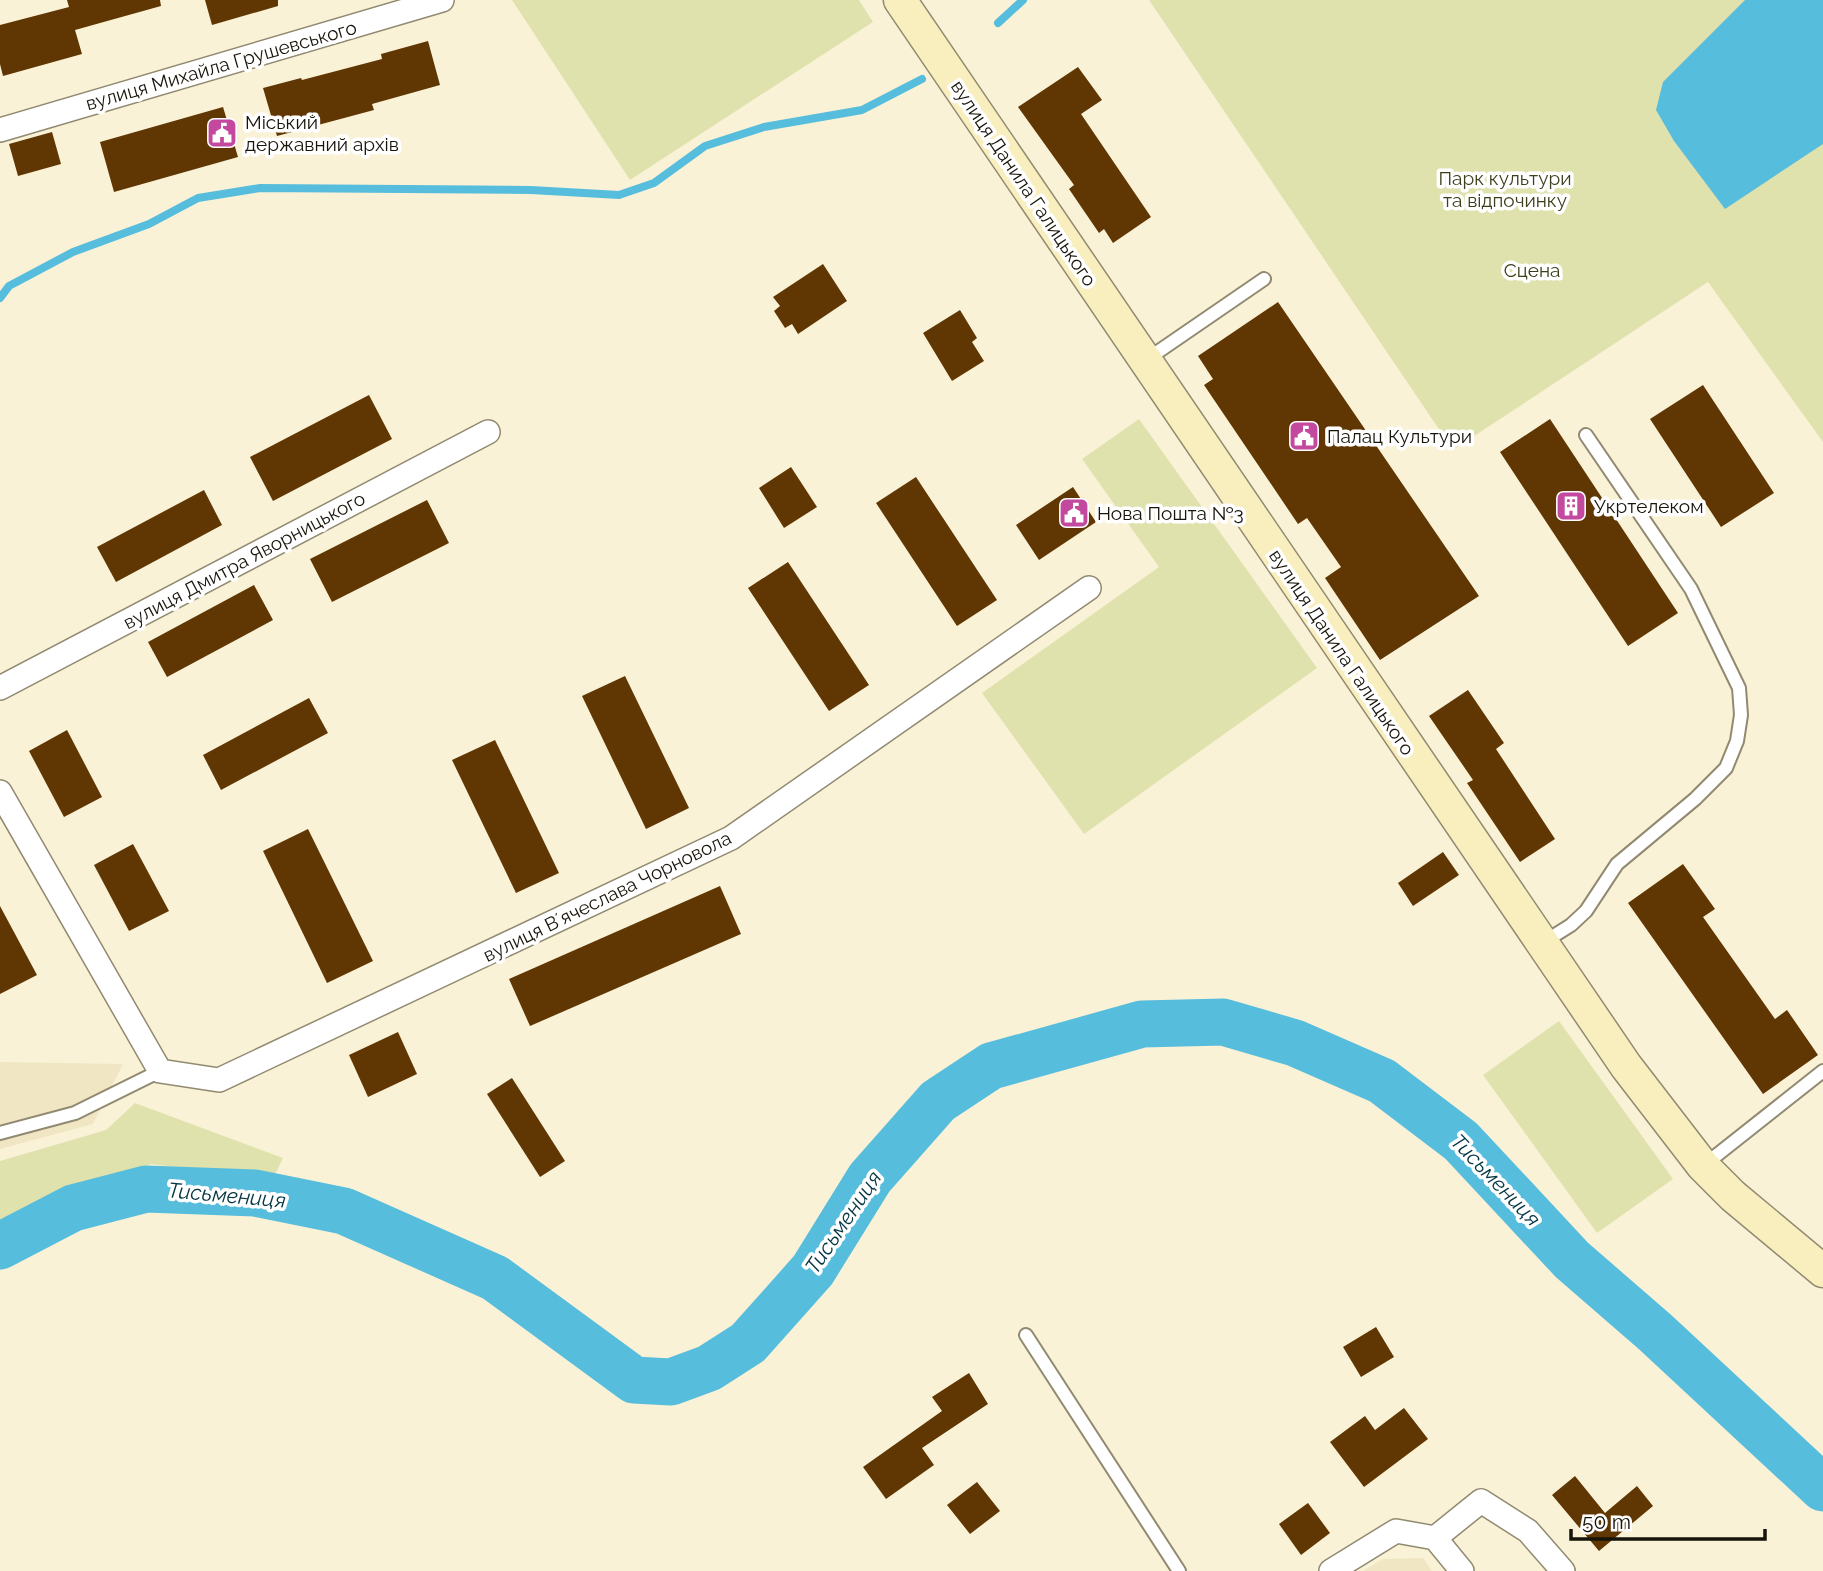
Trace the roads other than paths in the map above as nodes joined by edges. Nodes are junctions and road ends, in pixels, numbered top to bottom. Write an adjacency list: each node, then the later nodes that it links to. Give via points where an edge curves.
1 (442, 0): 3 (street, вулиця Михайла Грушевського)
2 (900, 0): 5 (main road, вулиця Данила Галицького)
3 (0, 130)
4 (1264, 279): 5 (lane)
5 (1145, 360): 11 (main road, вулиця Данила Галицького)
6 (488, 432): 9 (street, вулиця Дмитра Яворницького)
7 (1586, 435): 11 (lane, via 1691,589 1739,688 1741,715 1726,768 1618,864 1586,911)
8 (1089, 588): 12 (street, вулиця Вʼячеслава Чорновола, via 731,838 219,1080)
9 (0, 688)
10 (0, 792): 12 (street)
11 (1541, 944): 15 (main road, вулиця Данила Галицького)
12 (160, 1071): 14 (lane, via 75,1113)
13 (1823, 1071): 15 (lane)
14 (0, 1133)
15 (1703, 1166): 16 (main road, вулиця Данила Галицького)
16 (1823, 1272)
17 (1026, 1335): 19 (lane)
18 (1435, 1538): 20 (street, via 1396,1531); 21 (street); 22 (street, via 1481,1501 1528,1531)
19 (1179, 1571)
20 (1331, 1571)
21 (1462, 1571)
22 (1563, 1571)

